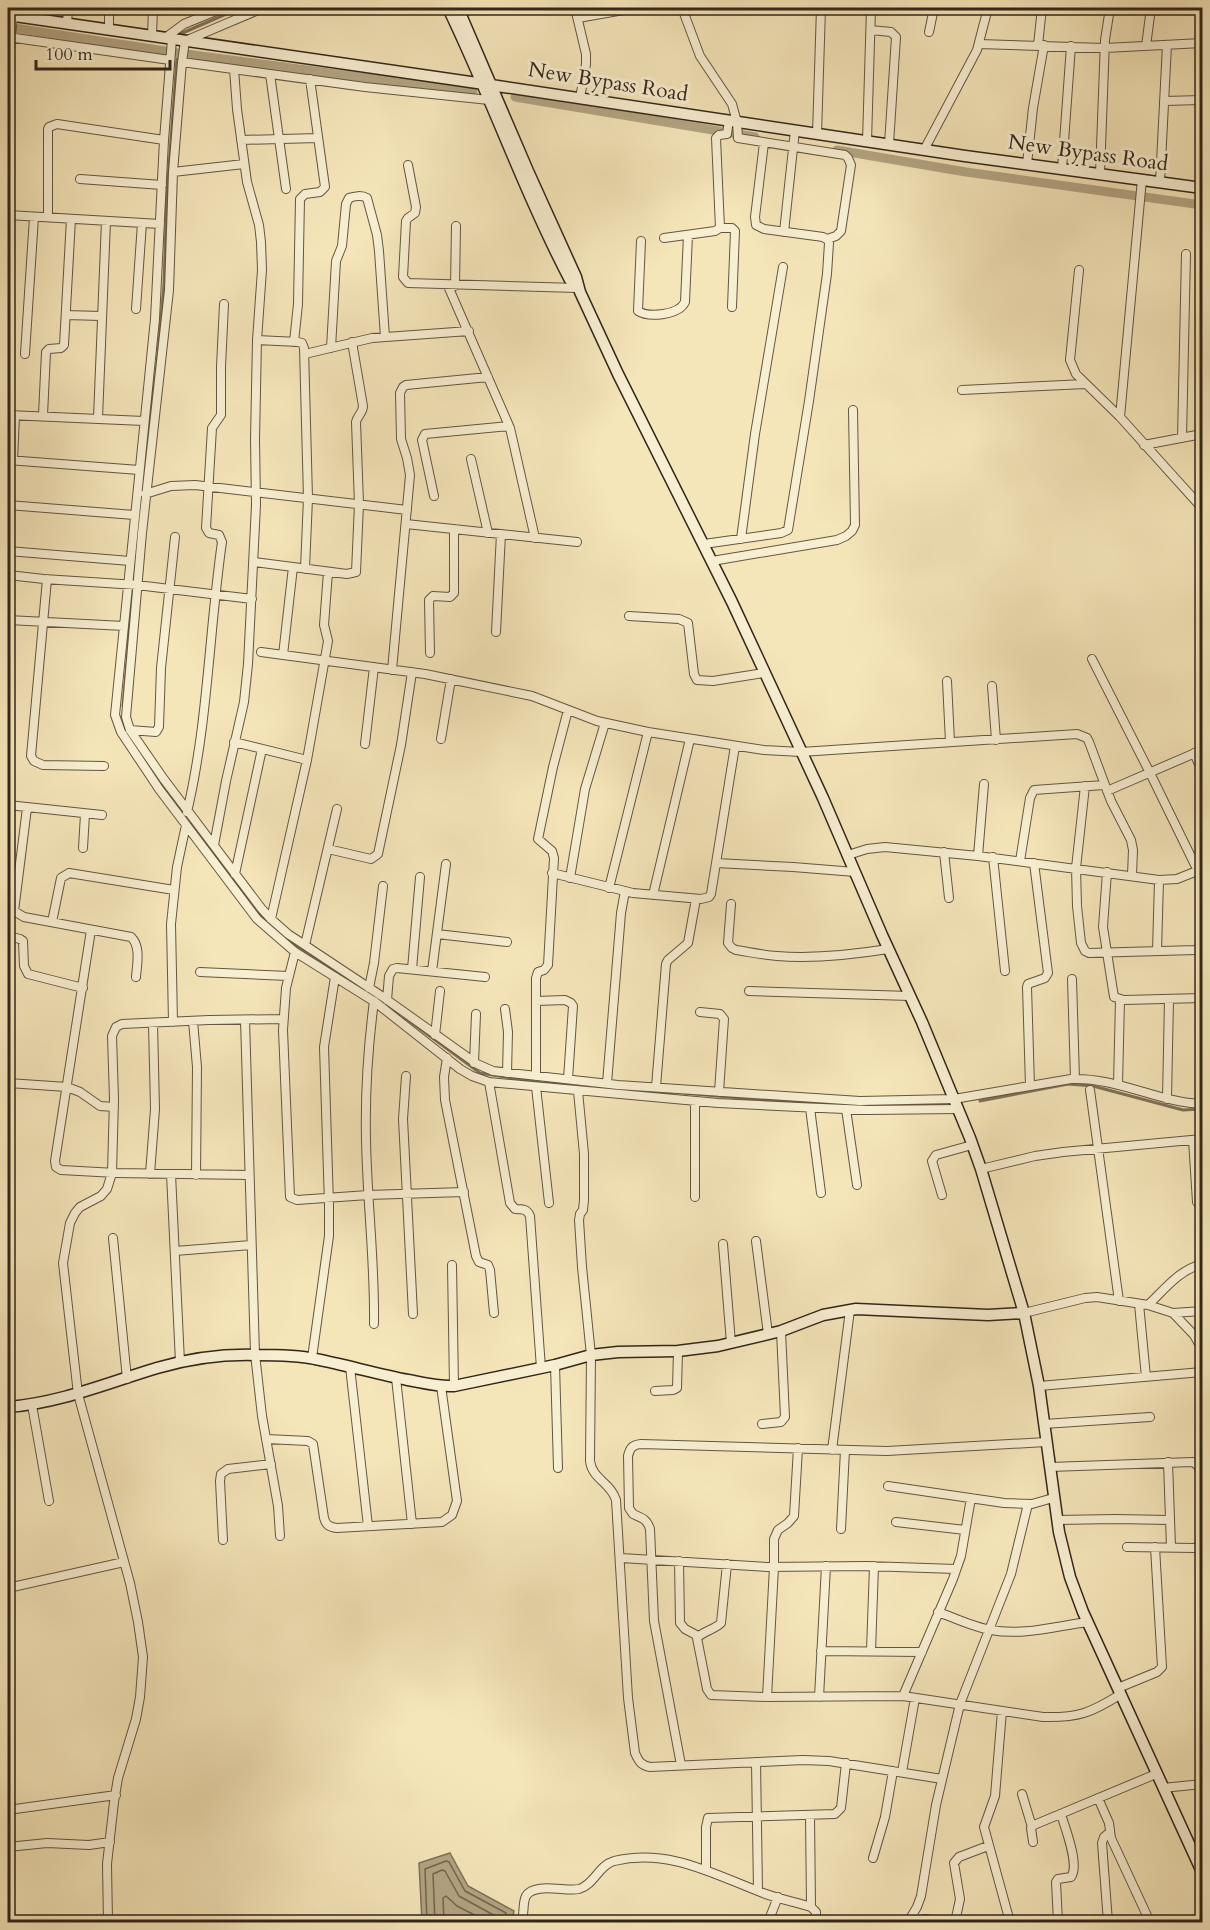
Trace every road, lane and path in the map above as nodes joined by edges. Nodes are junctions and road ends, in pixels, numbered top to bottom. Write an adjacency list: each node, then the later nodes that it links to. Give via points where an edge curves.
1 (68, 8): 20 (street)
2 (110, 8): 22 (street)
3 (153, 8): 25 (street)
4 (263, 8): 34 (street)
5 (448, 8): 38 (street)
6 (458, 8): 38 (street)
7 (575, 8): 19 (street)
8 (635, 8): 19 (street)
9 (682, 8): 44 (street, via 700,56 729,97)
10 (821, 8): 45 (street)
11 (871, 8): 23 (street)
12 (934, 8): 24 (street)
13 (985, 8): 27 (street)
14 (1042, 8): 28 (street)
15 (1110, 8): 32 (street)
16 (1151, 8): 31 (street)
17 (218, 9): 33 (street, via 184,24)
18 (26, 13): 20 (street, New Bypass Road); 21 (street, New Bypass Road)
19 (578, 18): 40 (street, via 586,54)
20 (67, 24): 22 (street, New Bypass Road)
21 (11, 27): 33 (street); 52 (street)
22 (109, 30): 25 (street, New Bypass Road)
23 (871, 30): 51 (street); 54 (street, via 891,32 896,37)
24 (929, 32)
25 (152, 36): 33 (street, New Bypass Road)
26 (1203, 43): 29 (street)
27 (979, 45): 28 (street); 55 (street)
28 (1041, 45): 30 (street); 57 (street)
29 (1167, 45): 31 (street); 43 (street)
30 (1071, 46): 32 (street); 59 (street)
31 (1146, 46): 32 (street)
32 (1105, 48): 61 (street)
33 (170, 49): 34 (street, New Bypass Road); 48 (street)
34 (183, 53): 35 (street); 38 (street, New Bypass Road); 60 (street)
35 (234, 69): 36 (street); 49 (street)
36 (270, 74): 37 (street); 47 (street)
37 (310, 79): 41 (street); 46 (street)
38 (486, 84): 40 (street, New Bypass Road); 41 (street); 86 (street)
39 (1203, 88): 42 (street)
40 (580, 98): 44 (street, New Bypass Road)
41 (489, 100): 86 (street, via 538,214 570,280)
42 (1202, 100): 43 (street)
43 (1164, 101): 64 (street)
44 (733, 128): 50 (street, New Bypass Road); 53 (street, via 739,139); 76 (street, via 716,138)
45 (817, 134): 50 (street, New Bypass Road); 51 (street, New Bypass Road)
46 (318, 138): 47 (street); 95 (street, via 325,187 320,192 304,194 300,200)
47 (278, 139): 49 (street); 67 (street)
48 (164, 140): 65 (street); 70 (street, via 49,126)
49 (241, 140): 56 (street)
50 (793, 140): 53 (street); 77 (street); 80 (street, via 850,160 841,231)
51 (867, 141): 54 (street, New Bypass Road)
52 (8, 142)
53 (764, 143): 77 (street, via 754,222 759,228)
54 (889, 144): 55 (street, New Bypass Road)
55 (924, 150): 57 (street, New Bypass Road)
56 (244, 164): 60 (street); 94 (street, via 261,242)
57 (1027, 164): 59 (street, New Bypass Road)
58 (408, 165): 85 (street, via 416,211 406,221 403,277 411,285)
59 (1062, 169): 61 (street, New Bypass Road)
60 (173, 172): 118 (street, via 169,290)
61 (1100, 174): 63 (street, New Bypass Road)
62 (80, 179): 65 (street)
63 (1142, 179): 64 (street, New Bypass Road); 106 (street)
64 (1160, 182): 66 (street, New Bypass Road)
65 (162, 185): 74 (street)
66 (1203, 188)
67 (286, 189)
68 (8, 215): 69 (street)
69 (34, 217): 70 (street); 98 (street)
70 (48, 217): 71 (street)
71 (71, 219): 72 (street); 90 (street)
72 (106, 221): 73 (street); 91 (street)
73 (142, 223): 74 (street); 89 (street)
74 (160, 224): 108 (street)
75 (456, 226): 85 (street)
76 (720, 228): 78 (street); 88 (street, via 735,231)
77 (784, 232): 80 (street)
78 (688, 235): 79 (street); 81 (street, via 685,302 675,312 646,315 638,310)
79 (664, 238)
80 (827, 239): 132 (street, via 827,274 789,526 786,532)
81 (641, 241)
82 (1186, 254): 111 (street)
83 (783, 267): 132 (street)
84 (1078, 270): 101 (street, via 1070,360)
85 (452, 286): 86 (street); 92 (street)
86 (579, 290): 134 (street)
87 (224, 304): 116 (street, via 221,415 212,428)
88 (732, 307)
89 (136, 309)
90 (66, 315): 91 (street); 105 (street, via 63,347 46,352)
91 (101, 316): 107 (street)
92 (469, 331): 93 (street); 100 (street)
93 (385, 337): 96 (street); 97 (street, via 377,235 367,198 352,197 346,204 342,246 336,261)
94 (257, 340): 95 (street); 117 (street)
95 (294, 342): 99 (street, via 303,345)
96 (352, 342): 97 (street); 121 (street, via 363,406 356,423)
97 (331, 348): 99 (street)
98 (25, 354)
99 (304, 354): 120 (street)
100 (488, 377): 109 (street); 124 (street, via 403,387 401,439 410,475)
101 (1085, 384): 102 (street); 106 (street)
102 (962, 390)
103 (853, 410): 137 (street, via 852,531 837,540)
104 (11, 415): 105 (street); 114 (street)
105 (43, 415): 107 (street)
106 (1120, 417): 112 (street)
107 (98, 418): 108 (street)
108 (144, 421): 115 (street)
109 (509, 426): 119 (street, via 425,434 422,440); 131 (street)
110 (1203, 434): 111 (street)
111 (1182, 438): 112 (street)
112 (1144, 445): 123 (street)
113 (471, 459): 128 (street)
114 (10, 460): 115 (street)
115 (139, 470): 118 (street)
116 (208, 487): 117 (street); 118 (street, via 171,486); 146 (street, via 206,528 222,542)
117 (256, 492): 120 (street); 138 (street)
118 (142, 494): 125 (street); 144 (street)
119 (434, 496)
120 (308, 498): 121 (street); 140 (street)
121 (359, 504): 124 (street); 141 (street, via 356,572)
122 (8, 505): 125 (street)
123 (1203, 508)
124 (407, 510): 126 (street)
125 (134, 515): 136 (street)
126 (406, 524): 127 (street); 159 (street)
127 (454, 529): 128 (street); 154 (street, via 454,593 429,600)
128 (488, 532): 129 (street)
129 (501, 534): 131 (street); 152 (street)
130 (176, 537): 145 (street)
131 (535, 538): 133 (street)
132 (741, 539): 134 (street)
133 (577, 542)
134 (704, 544): 137 (street)
135 (8, 551): 136 (street)
136 (130, 561): 144 (street)
137 (712, 561): 161 (street)
138 (254, 562): 139 (street); 147 (street)
139 (293, 567): 140 (street); 155 (street)
140 (305, 569): 141 (street)
141 (328, 572): 157 (street, via 324,625 328,641)
142 (8, 575): 143 (street)
143 (47, 579): 144 (street); 150 (street)
144 (133, 585): 145 (street); 151 (street); 167 (street, via 126,712)
145 (169, 589): 146 (street); 167 (street, via 158,730)
146 (214, 594): 147 (street); 192 (street, via 202,729)
147 (252, 599): 172 (street, via 245,692)
148 (628, 616): 161 (street, via 688,623 697,680)
149 (8, 620): 150 (street)
150 (43, 622): 151 (street); 181 (street, via 33,761 43,765)
151 (124, 626): 192 (street, via 117,724 159,789)
152 (496, 632)
153 (261, 652): 155 (street)
154 (430, 653)
155 (284, 655): 157 (street)
156 (1092, 659): 183 (street)
157 (324, 660): 158 (street); 180 (street)
158 (374, 667): 159 (street); 174 (street)
159 (392, 670): 160 (street)
160 (412, 672): 162 (street); 195 (street, via 378,854 371,859)
161 (764, 673): 178 (street)
162 (451, 679): 165 (street, via 532,696); 169 (street)
163 (947, 681): 173 (street)
164 (992, 686): 171 (street)
165 (568, 710): 166 (street); 208 (street, via 539,837 552,851)
166 (605, 723): 168 (street); 212 (street, via 585,789)
167 (130, 730): 192 (street)
168 (648, 732): 170 (street); 215 (street)
169 (441, 739)
170 (690, 739): 175 (street); 218 (street)
171 (996, 740): 173 (street); 186 (street, via 1083,736 1089,742)
172 (234, 742): 176 (street); 193 (street)
173 (950, 742): 178 (street)
174 (366, 744)
175 (735, 746): 178 (street); 201 (street)
176 (262, 749): 180 (street); 209 (street)
177 (1203, 750): 179 (street)
178 (801, 752): 197 (street)
179 (1194, 753): 182 (street); 183 (street)
180 (307, 760): 222 (street)
181 (104, 766)
182 (1203, 771)
183 (1150, 773): 186 (street); 205 (street)
184 (984, 784): 198 (street)
185 (1085, 786): 186 (street); 200 (street, via 1039,788 1032,792); 204 (street)
186 (1106, 788): 210 (street, via 1131,840)
187 (8, 805): 188 (street)
188 (27, 808): 190 (street); 224 (street, via 14,911)
189 (337, 809): 195 (street)
190 (85, 814): 191 (street); 194 (street)
191 (102, 815)
192 (185, 818): 193 (street); 216 (street); 232 (street, via 257,920)
193 (214, 845): 209 (street)
194 (83, 848)
195 (328, 849): 229 (street)
196 (944, 852): 197 (street, via 885,847); 198 (street); 219 (street)
197 (848, 855): 206 (street)
198 (978, 856): 199 (street)
199 (993, 857): 200 (street); 236 (street)
200 (1020, 861): 202 (street)
201 (716, 863): 206 (street); 220 (street, via 711,894)
202 (1034, 863): 204 (street); 274 (street, via 1048,973 1027,987)
203 (446, 864): 226 (street)
204 (1076, 868): 207 (street); 233 (street, via 1083,948 1089,953)
205 (1200, 870): 213 (street, via 1177,879)
206 (855, 872): 230 (street)
207 (1107, 872): 210 (street); 233 (street, via 1103,927)
208 (552, 873): 212 (street); 253 (street, via 548,965 536,974)
209 (235, 874): 222 (street)
210 (1132, 875): 213 (street)
211 (420, 877): 234 (street)
212 (570, 878): 215 (street)
213 (1159, 880): 231 (street)
214 (382, 886): 244 (street)
215 (609, 888): 217 (street)
216 (174, 890): 224 (street, via 69,873 61,878); 260 (street)
217 (625, 891): 218 (street); 272 (street)
218 (653, 895): 220 (street)
219 (949, 898)
220 (696, 899): 276 (street, via 688,943 666,964)
221 (731, 904): 230 (street, via 728,943 736,950 776,956 831,957)
222 (271, 919): 229 (street)
223 (1201, 920): 231 (street, via 1200,946 1196,950)
224 (52, 922): 225 (street)
225 (91, 930): 239 (street, via 136,941); 243 (street)
226 (437, 934): 228 (street); 235 (street)
227 (8, 936): 243 (street, via 23,941 28,974)
228 (507, 942)
229 (305, 945): 244 (street)
230 (888, 949): 247 (street)
231 (1157, 951): 233 (street)
232 (295, 952): 238 (street); 240 (street)
233 (1106, 953): 249 (street, via 1112,993)
234 (412, 969): 235 (street); 251 (street, via 397,968 390,972)
235 (432, 971): 241 (street)
236 (1005, 971)
237 (200, 972): 238 (street)
238 (288, 976): 257 (street)
239 (136, 977)
240 (335, 977): 252 (street); 305 (street, via 324,1047)
241 (485, 977)
242 (1072, 979): 268 (street)
243 (83, 988): 275 (street)
244 (369, 988): 251 (street)
245 (440, 991): 262 (street)
246 (749, 991): 247 (street)
247 (910, 996): 283 (street)
248 (1203, 998): 250 (street)
249 (1120, 999): 250 (street); 273 (street)
250 (1169, 999): 281 (street)
251 (387, 1000): 262 (street)
252 (374, 1001): 263 (street); 301 (street, via 366,1120)
253 (536, 1002): 267 (street); 269 (street, via 565,1000 573,1006)
254 (505, 1009): 265 (street)
255 (700, 1012): 280 (street, via 720,1014 723,1019)
256 (476, 1014): 264 (street)
257 (283, 1019): 258 (street); 305 (street, via 289,1192 293,1200)
258 (245, 1020): 259 (street); 297 (street)
259 (193, 1021): 260 (street); 296 (street, via 197,1067)
260 (173, 1022): 261 (street)
261 (153, 1023): 285 (street, via 122,1024 113,1031); 294 (street, via 155,1118)
262 (435, 1035): 264 (street)
263 (447, 1058): 270 (street, via 472,1076); 299 (street, via 445,1100)
264 (474, 1063): 265 (street)
265 (507, 1073): 267 (street)
266 (406, 1076): 302 (street, via 403,1119)
267 (536, 1076): 269 (street)
268 (1075, 1079): 273 (street); 274 (street)
269 (568, 1080): 272 (street)
270 (489, 1082): 277 (street); 336 (street, via 510,1203 530,1216)
271 (8, 1083): 275 (street)
272 (607, 1083): 276 (street)
273 (1118, 1085): 281 (street)
274 (1030, 1086): 283 (street)
275 (67, 1087): 285 (street, via 100,1106); 293 (street, via 57,1167)
276 (656, 1087): 280 (street)
277 (536, 1088): 279 (street); 307 (street)
278 (1090, 1090): 291 (street)
279 (578, 1091): 282 (street); 331 (street, via 584,1177 584,1207 579,1220)
280 (718, 1092): 283 (street)
281 (1167, 1099): 284 (street)
282 (695, 1101): 286 (street); 304 (street)
283 (956, 1104): 287 (street); 290 (street)
284 (1203, 1104)
285 (114, 1107): 293 (street)
286 (810, 1108): 287 (street); 300 (street)
287 (846, 1108): 298 (street)
288 (1203, 1139): 289 (street)
289 (1193, 1140): 291 (street); 306 (street)
290 (972, 1145): 292 (street); 303 (street, via 933,1158)
291 (1099, 1149): 292 (street, via 1035,1156); 315 (street)
292 (981, 1169): 320 (street)
293 (112, 1173): 294 (street); 345 (street, via 101,1197 75,1213 64,1251 64,1286)
294 (150, 1174): 295 (street)
295 (171, 1174): 296 (street); 312 (street)
296 (195, 1174): 297 (street)
297 (249, 1175): 311 (street)
298 (857, 1185)
299 (464, 1192): 302 (street); 323 (street, via 476,1256 490,1270)
300 (821, 1193)
301 (369, 1195): 302 (street); 305 (street); 324 (street)
302 (407, 1195): 322 (street)
303 (942, 1195)
304 (695, 1197)
305 (329, 1198): 332 (street, via 328,1236)
306 (1197, 1202)
307 (549, 1203)
308 (113, 1238): 340 (street)
309 (756, 1241): 326 (street)
310 (723, 1244): 327 (street)
311 (251, 1245): 312 (street); 330 (street)
312 (174, 1251): 333 (street)
313 (1203, 1264): 317 (street, via 1174,1279)
314 (452, 1265): 342 (street)
315 (1119, 1301): 316 (street); 320 (street, via 1084,1298)
316 (1139, 1304): 317 (street); 338 (street)
317 (1148, 1305): 321 (street)
318 (850, 1310): 320 (street); 325 (street, via 823,1315); 354 (street)
319 (1203, 1311): 321 (street)
320 (1024, 1313): 343 (street)
321 (1173, 1313): 328 (street)
322 (413, 1314)
323 (494, 1314)
324 (374, 1324)
325 (781, 1331): 326 (street); 349 (street, via 785,1417 781,1422)
326 (768, 1334): 327 (street)
327 (731, 1343): 329 (street)
328 (1203, 1349)
329 (678, 1351): 331 (street); 344 (street, via 677,1388)
330 (255, 1354): 332 (street); 333 (street); 351 (street)
331 (591, 1355): 334 (street); 377 (street, via 591,1468 611,1488 616,1500)
332 (312, 1358): 335 (street)
333 (180, 1362): 340 (street)
334 (555, 1365): 336 (street); 359 (street)
335 (350, 1367): 339 (street); 369 (street)
336 (541, 1368): 342 (street)
337 (1203, 1372): 338 (street)
338 (1146, 1377): 343 (street)
339 (396, 1378): 341 (street); 368 (street)
340 (127, 1379): 345 (street)
341 (441, 1386): 342 (street); 368 (street, via 456,1508 442,1522)
342 (453, 1386)
343 (1039, 1386): 350 (street)
344 (655, 1391)
345 (78, 1394): 346 (street); 379 (street)
346 (32, 1406): 347 (street); 363 (street)
347 (8, 1407)
348 (1150, 1417): 350 (street)
349 (762, 1424)
350 (1044, 1424): 352 (street)
351 (266, 1439): 357 (street); 369 (street, via 313,1444 326,1524 337,1528)
352 (1047, 1442): 355 (street, via 947,1449); 358 (street)
353 (798, 1448): 354 (street); 378 (street, via 633,1446 628,1456 630,1508 649,1524); 384 (street, via 795,1513 776,1534)
354 (832, 1450): 355 (street)
355 (844, 1450): 370 (street)
356 (1168, 1462): 358 (street); 366 (street); 376 (street, via 1193,1462 1200,1471 1200,1544 1195,1548)
357 (271, 1464): 372 (street); 373 (street, via 228,1468 221,1474)
358 (1050, 1467): 362 (street)
359 (558, 1468)
360 (888, 1486): 361 (street)
361 (971, 1498): 364 (street); 371 (street)
362 (1053, 1498): 364 (street); 365 (street)
363 (49, 1501)
364 (1028, 1504): 389 (street, via 1011,1574)
365 (1057, 1520): 366 (street); 388 (street, via 1070,1577)
366 (1170, 1520): 376 (street)
367 (896, 1522): 371 (street)
368 (411, 1524): 369 (street)
369 (368, 1526)
370 (841, 1529)
371 (965, 1530): 385 (street)
372 (280, 1536)
373 (223, 1540)
374 (1127, 1547): 375 (street)
375 (1155, 1547): 376 (street); 394 (street, via 1162,1667)
376 (1171, 1547)
377 (621, 1558): 378 (street); 403 (street, via 628,1698 635,1753 642,1765)
378 (651, 1560): 380 (street); 403 (street, via 654,1621)
379 (124, 1562): 386 (street); 411 (street, via 143,1657 141,1697)
380 (679, 1562): 381 (street); 390 (street, via 680,1623)
381 (727, 1564): 384 (street); 390 (street, via 721,1623)
382 (826, 1566): 383 (street); 384 (street); 391 (street)
383 (874, 1566): 385 (street); 392 (street)
384 (774, 1567): 396 (street)
385 (956, 1569): 387 (street)
386 (8, 1588)
387 (938, 1612): 389 (street); 393 (street)
388 (1088, 1622): 389 (street, via 1017,1632); 394 (street)
389 (989, 1630): 399 (street)
390 (698, 1636): 396 (street, via 709,1692 715,1696)
391 (821, 1651): 392 (street); 397 (street)
392 (871, 1651): 393 (street)
393 (922, 1652): 395 (street)
394 (1119, 1691): 400 (street, via 1095,1710 1065,1718); 406 (street)
395 (903, 1696): 397 (street); 398 (street)
396 (767, 1697): 397 (street)
397 (819, 1697)
398 (915, 1698): 399 (street); 405 (street)
399 (960, 1704): 400 (street); 407 (street)
400 (1002, 1711): 421 (street, via 995,1796 984,1827)
401 (756, 1762): 402 (street); 403 (street); 416 (street)
402 (846, 1763): 404 (street); 415 (street, via 842,1808 830,1815)
403 (681, 1765)
404 (893, 1771): 405 (street); 423 (street)
405 (902, 1772): 407 (street)
406 (1156, 1774): 409 (street); 412 (street)
407 (942, 1779): 430 (street, via 921,1896)
408 (1203, 1784): 409 (street)
409 (1163, 1788): 425 (street)
410 (1022, 1794): 417 (street)
411 (116, 1795): 413 (street); 419 (street)
412 (1098, 1798): 414 (street); 418 (street)
413 (8, 1810)
414 (1061, 1814): 417 (street); 439 (street, via 1074,1872 1056,1882)
415 (810, 1815): 416 (street); 428 (street)
416 (758, 1816): 424 (street, via 708,1818); 426 (street)
417 (1032, 1827): 420 (street)
418 (1110, 1832): 440 (street, via 1101,1843); 441 (street)
419 (110, 1842): 422 (street); 432 (street)
420 (1033, 1842)
421 (988, 1846): 431 (street); 437 (street, via 959,1857 954,1863 960,1899)
422 (8, 1847)
423 (873, 1858)
424 (706, 1869): 426 (street); 433 (street, via 666,1858 614,1861 579,1889 531,1891 525,1898)
425 (1203, 1872)
426 (758, 1890): 427 (street)
427 (778, 1897): 428 (street); 434 (street)
428 (811, 1907): 435 (street, via 816,1912)
429 (1203, 1918): 442 (street)
430 (910, 1920): 436 (street)
431 (1010, 1921): 438 (street)
432 (108, 1923)
433 (521, 1923)
434 (768, 1923)
435 (816, 1923)
436 (943, 1923)
437 (956, 1923)
438 (1033, 1923)
439 (1058, 1923)
440 (1108, 1923)
441 (1150, 1923)
442 (1184, 1923)

